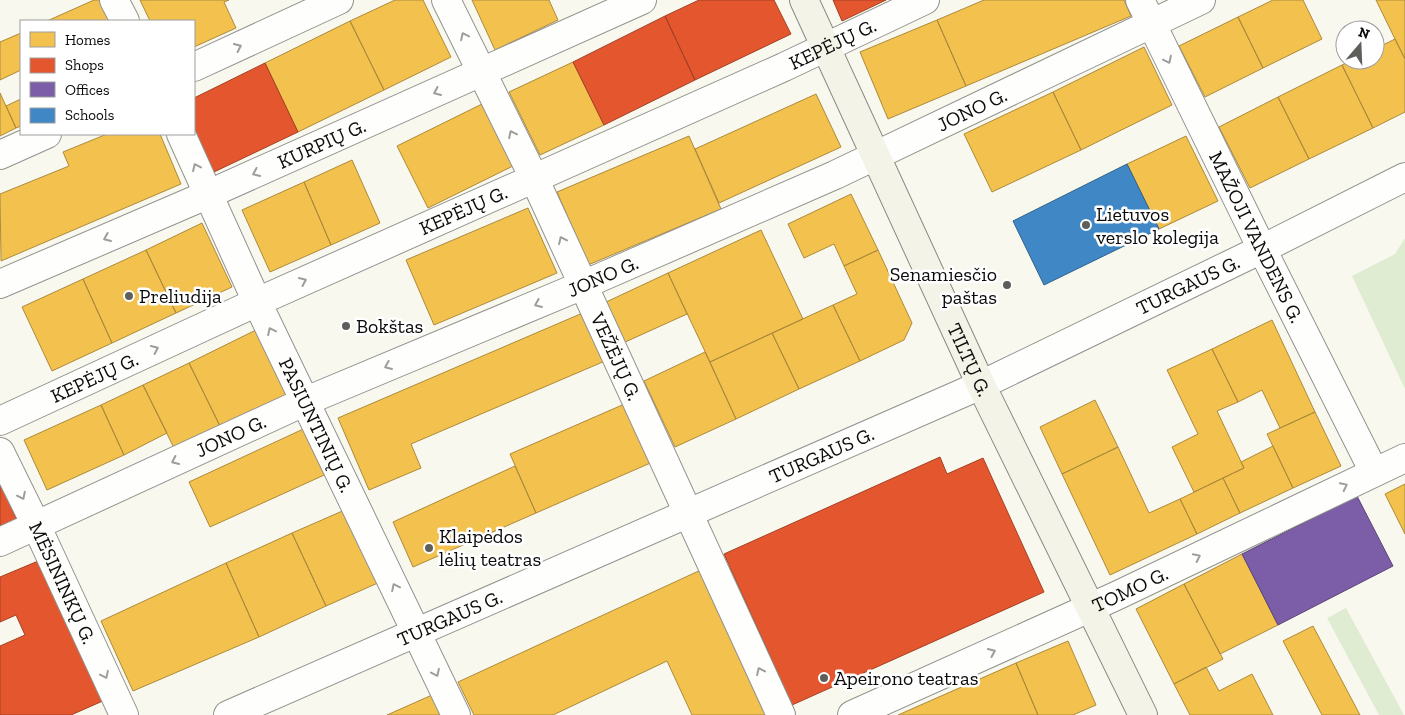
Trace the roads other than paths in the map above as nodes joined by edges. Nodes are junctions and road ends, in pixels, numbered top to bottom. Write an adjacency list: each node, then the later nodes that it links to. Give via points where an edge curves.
1 (114, 0): 9 (street)
2 (339, 0): 11 (street, one-way to 2)
3 (446, 0): 12 (street, VEŽĖJŲ G., one-way to 3)
4 (642, 0): 12 (street, KURPIŲ G.)
5 (804, 0): 10 (street, TILTŲ G.)
6 (925, 0): 10 (street, KEPĖJŲ G.)
7 (1201, 0): 8 (street, JONO G.)
8 (1145, 12): 16 (street, JONO G.); 20 (street, MAŽOJI VANDENS G., one-way to 20)
9 (124, 20)
10 (825, 47): 16 (street, TILTŲ G.); 18 (street, KEPĖJŲ G.)
11 (195, 67)
12 (481, 72): 18 (street, VEŽĖJŲ G., one-way to 12); 19 (street, KURPIŲ G., one-way to 19)
13 (45, 135): 15 (street)
14 (181, 135): 19 (street, PASIUNTINIŲ G., one-way to 14)
15 (0, 155)
16 (876, 156): 22 (street, JONO G.); 24 (street, TILTŲ G.)
17 (1405, 177): 20 (street, TURGAUS G.)
18 (534, 178): 22 (street, VEŽĖJŲ G., one-way to 18); 23 (street, KEPĖJŲ G., one-way to 18)
19 (209, 194): 21 (street, KURPIŲ G., one-way to 21); 23 (street, PASIUNTINIŲ G.)
20 (1262, 249): 24 (street, TURGAUS G.); 29 (street, MAŽOJI VANDENS G.)
21 (0, 284)
22 (583, 285): 25 (street, JONO G., one-way to 25); 30 (street, VEŽĖJŲ G.)
23 (257, 302): 25 (street, PASIUNTINIŲ G., one-way to 23); 26 (street, KEPĖJŲ G., one-way to 23)
24 (981, 385): 30 (street, TURGAUS G.); 33 (street, TILTŲ G.)
25 (306, 401): 31 (street, JONO G., one-way to 31); 34 (street, PASIUNTINIŲ G., one-way to 25)
26 (0, 421)
27 (0, 452): 31 (street, MĖSININKŲ G., one-way to 31)
28 (1405, 458): 29 (street, TOMO G.)
29 (1374, 472): 33 (street, TOMO G., one-way to 29)
30 (688, 514): 34 (street, TURGAUS G.); 38 (street, VEŽĖJŲ G., one-way to 30)
31 (36, 526): 32 (street, JONO G.); 35 (street, MĖSININKŲ G., one-way to 35)
32 (0, 542)
33 (1090, 607): 39 (street, TOMO G., one-way to 33); 40 (street, TILTŲ G.)
34 (416, 631): 36 (street, TURGAUS G.); 37 (street, PASIUNTINIŲ G., one-way to 37)
35 (124, 715)
36 (228, 715)
37 (456, 715)
38 (781, 715)
39 (852, 715)
40 (1144, 715)

